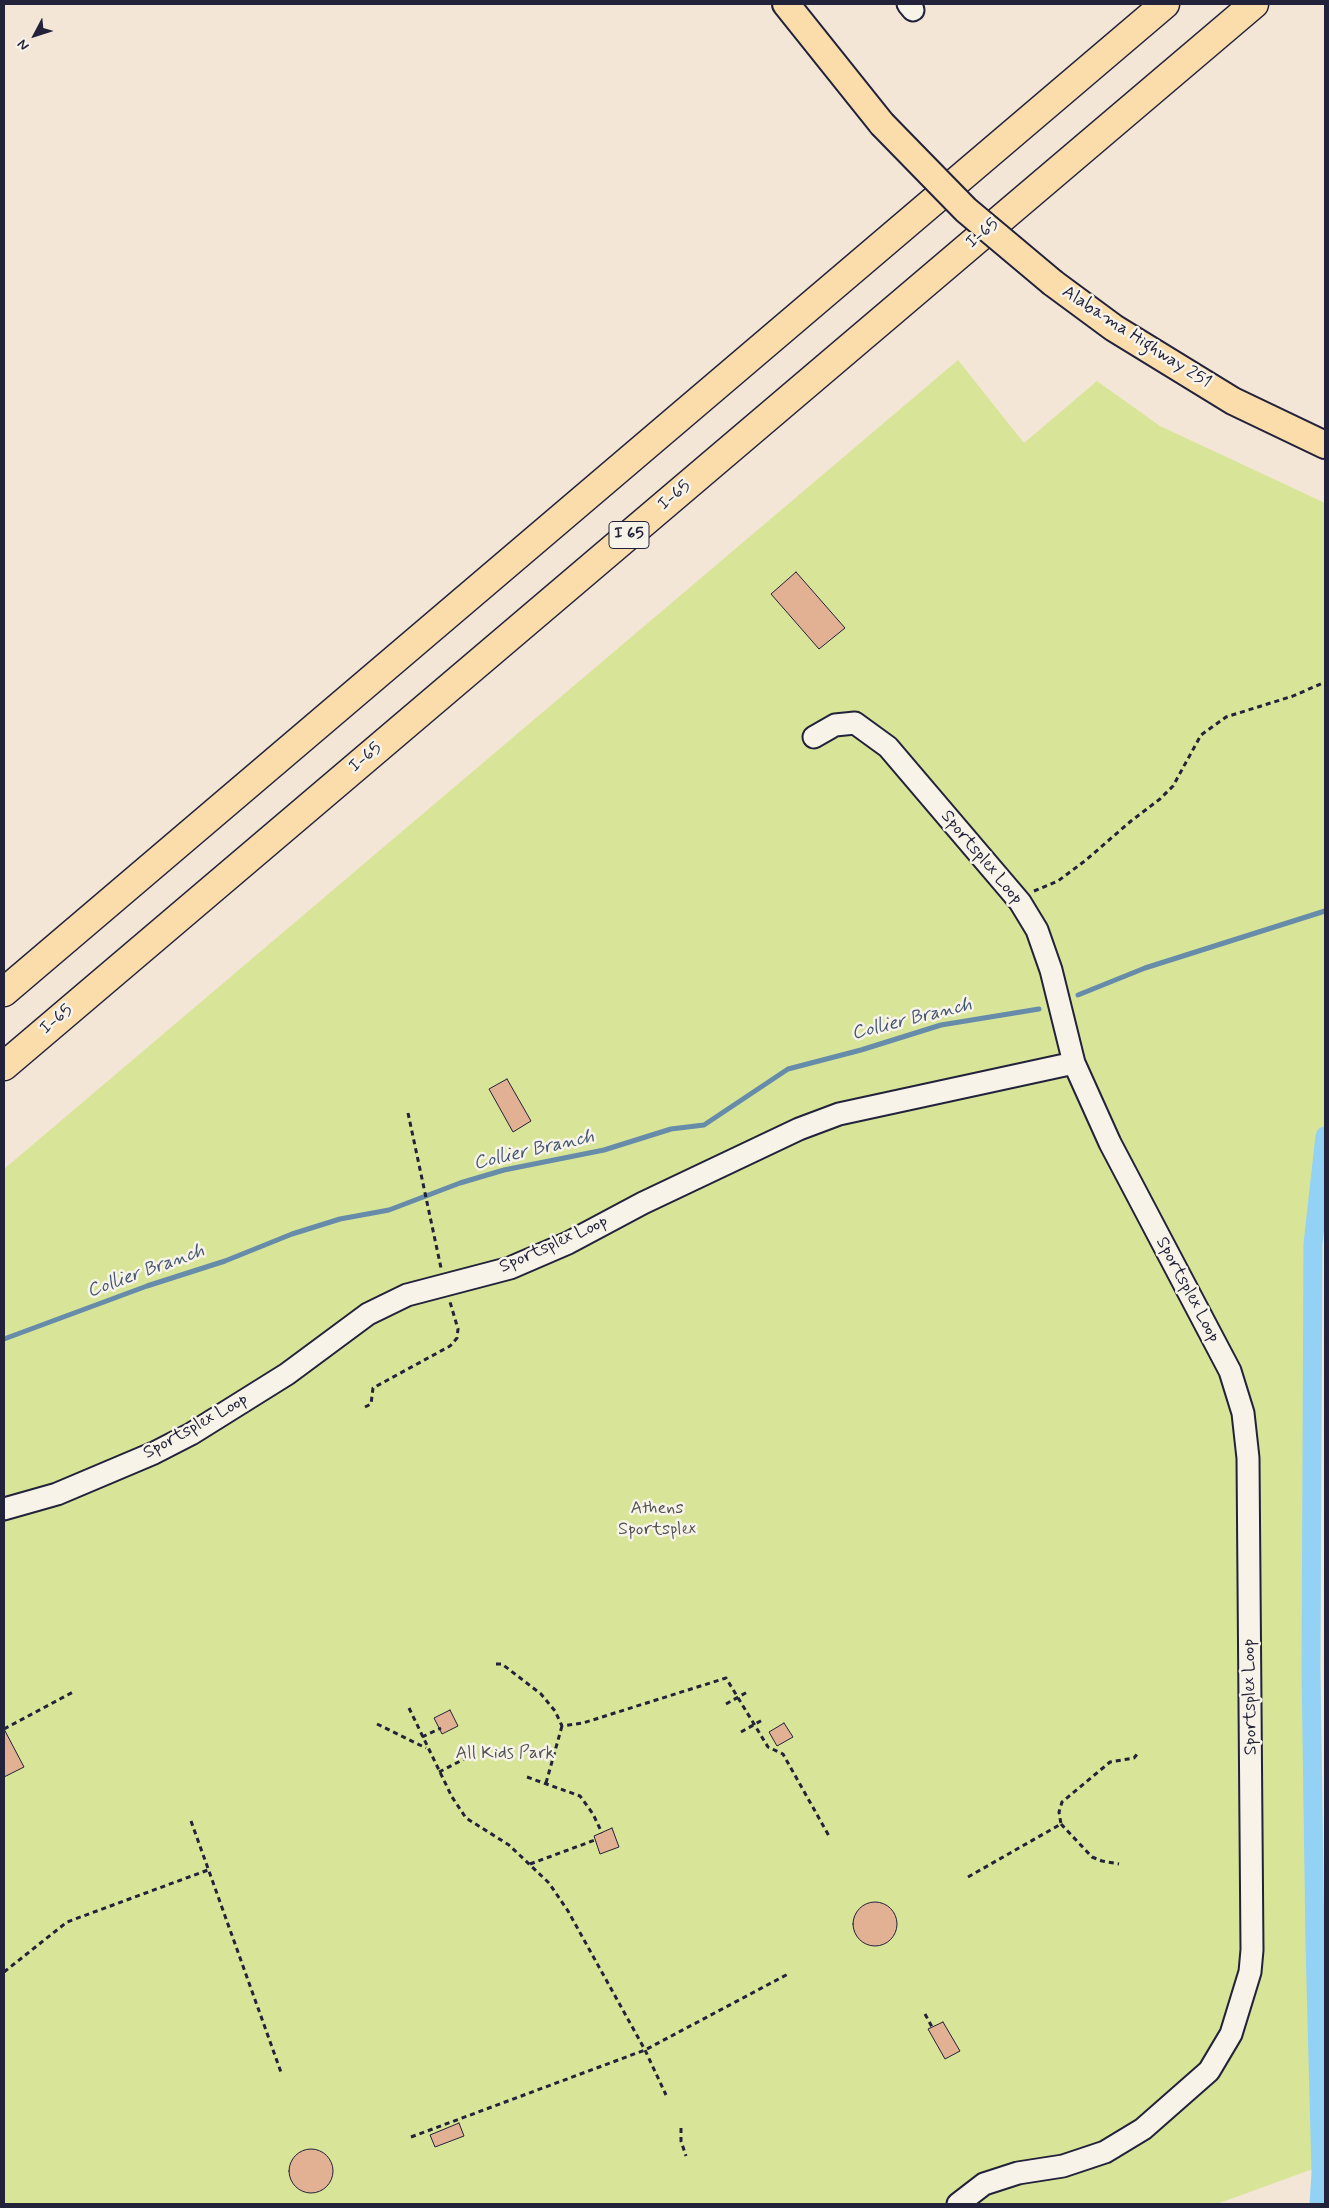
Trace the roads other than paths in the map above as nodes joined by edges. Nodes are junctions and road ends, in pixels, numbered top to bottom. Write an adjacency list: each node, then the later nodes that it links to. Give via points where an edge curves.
1 (786, 4): 4 (main road, Alabama Highway 251, bridge, via 882,124 966,210 1053,283 1114,328 1233,401)
2 (1164, 4): 6 (highway)
3 (1254, 4): 8 (highway, I-65 / I 65)
4 (1325, 445)
5 (814, 737): 7 (lane, Sportsplex Loop, via 835,724 855,723 888,747 1020,902 1037,930)
6 (4, 992)
7 (1074, 1063): 9 (lane, Sportsplex Loop, via 840,1114 799,1129 535,1258 400,1298 368,1314 287,1374 191,1434 57,1494); 10 (lane, Sportsplex Loop, via 1110,1143 1230,1371 1243,1414 1248,1458 1250,1972 1231,2034 1209,2071 1143,2129 1106,2152 984,2184)
8 (4, 1066)
9 (4, 1510)
10 (958, 2204)

